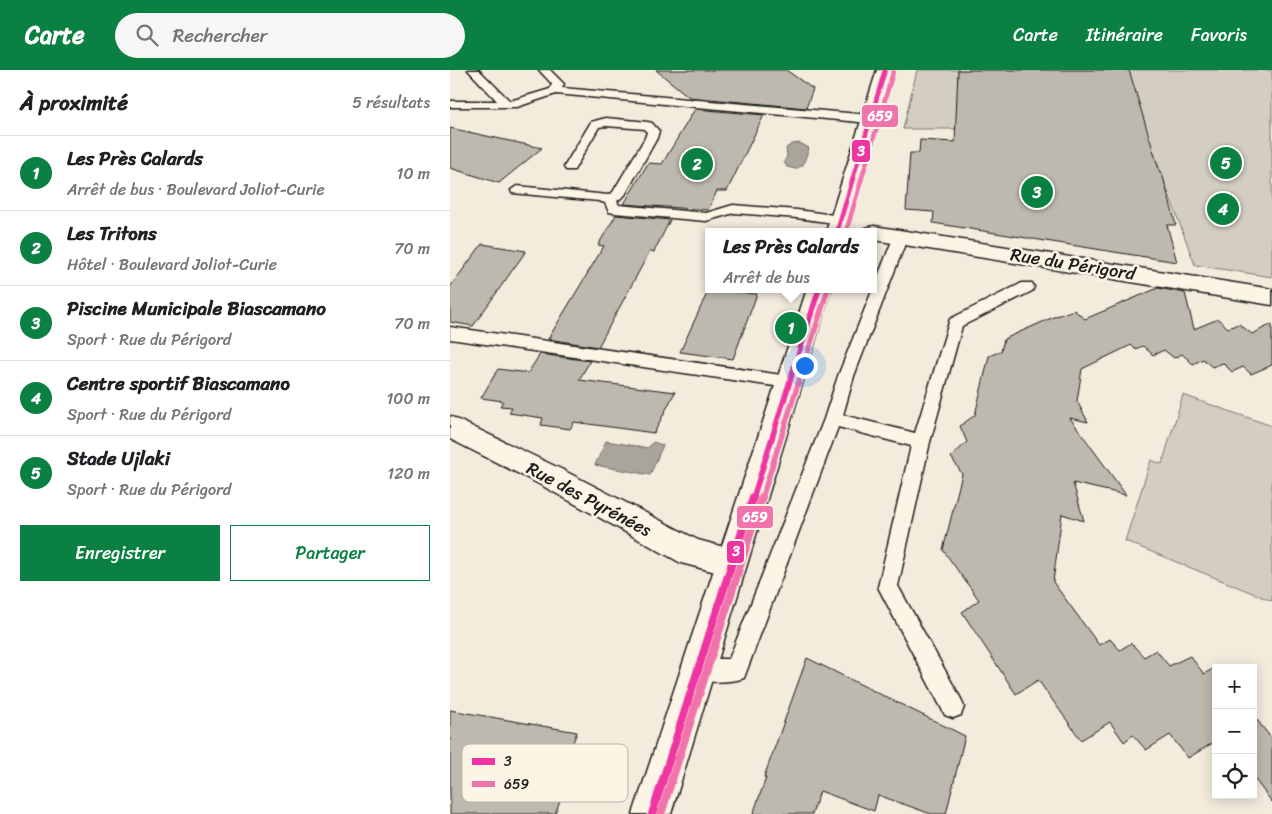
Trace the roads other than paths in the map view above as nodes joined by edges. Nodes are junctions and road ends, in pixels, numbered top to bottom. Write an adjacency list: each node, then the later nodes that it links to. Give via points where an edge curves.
1 (473, 70): 6 (lane)
2 (544, 70): 4 (lane, via 558,84)
3 (885, 70): 7 (main road)
4 (555, 91): 6 (lane); 7 (lane)
5 (450, 104): 6 (lane)
6 (507, 105)
7 (870, 118): 11 (main road)
8 (570, 168): 10 (lane, via 594,125 606,122 648,126 653,131 651,138 618,195)
9 (517, 190): 10 (lane)
10 (610, 200): 11 (lane, via 614,209 706,218 733,209 797,214)
11 (839, 226)
12 (877, 233): 13 (main road, Rue du Périgord)
13 (901, 236): 16 (main road, Rue du Périgord); 19 (lane, via 846,376)
14 (1027, 287): 21 (lane, via 955,323)
15 (818, 293): 18 (main road)
16 (1272, 297)
17 (450, 333): 18 (lane)
18 (788, 382): 22 (main road)
19 (833, 418): 21 (lane); 23 (lane, via 736,670)
20 (450, 427): 22 (main road, Rue des Pyrénées, via 551,477 692,554)
21 (921, 442): 24 (lane, via 888,587)
22 (731, 562): 23 (main road)
23 (698, 670): 25 (main road)
24 (953, 707)
25 (652, 814)

